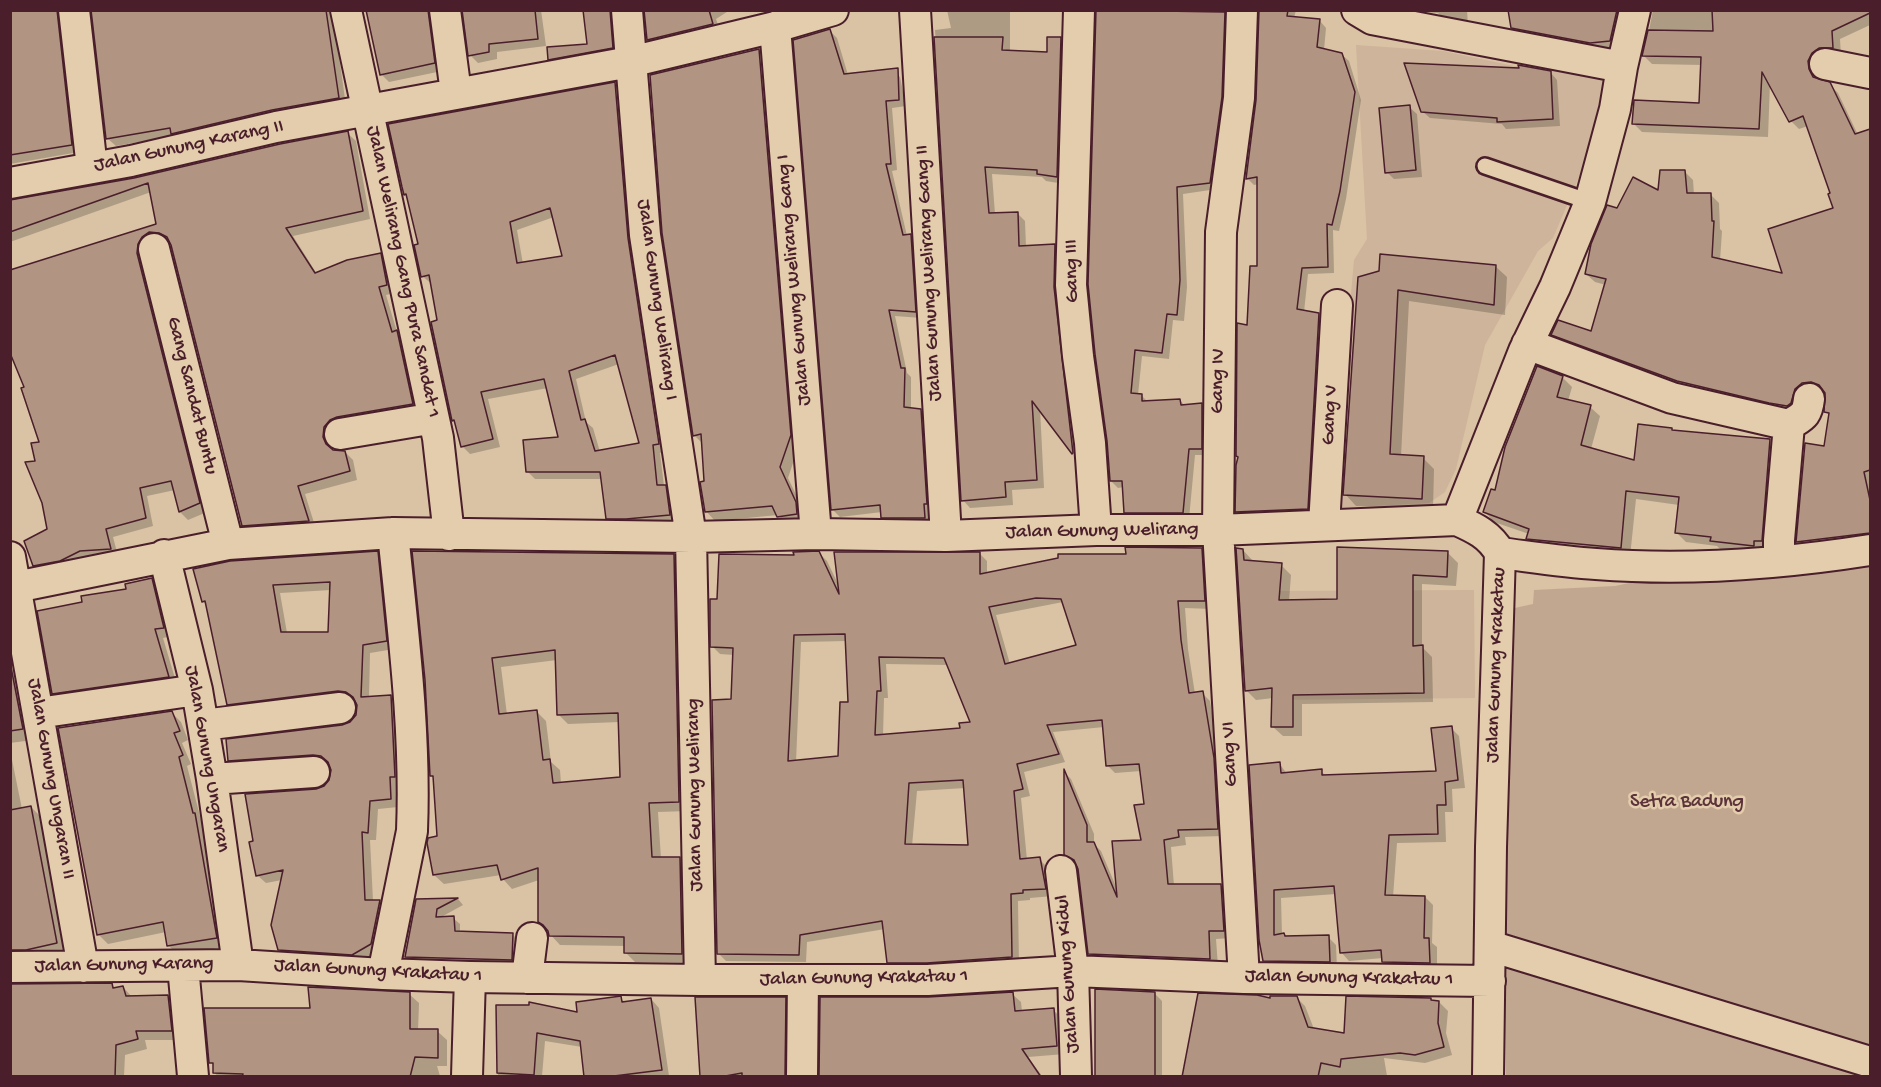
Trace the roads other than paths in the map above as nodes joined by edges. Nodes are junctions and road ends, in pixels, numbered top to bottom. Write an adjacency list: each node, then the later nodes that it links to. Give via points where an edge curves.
1 (74, 10): 19 (street)
2 (346, 10): 17 (street, Jalan Welirang Gang Pura Sandat 1)
3 (445, 10): 16 (street)
4 (627, 10): 12 (street, Jalan Gunung Welirang I)
5 (833, 10): 11 (street)
6 (915, 10): 36 (street, Jalan Gunung Welirang Gang II)
7 (1079, 10): 31 (street, Gang III, via 1071,285)
8 (1242, 10): 32 (street, Gang IV, via 1239,98 1221,232)
9 (1635, 10): 14 (street)
10 (1367, 13): 14 (street)
11 (775, 27): 12 (street); 34 (street, Jalan Gunung Welirang Gang I)
12 (630, 62): 16 (street); 37 (street, Jalan Gunung Welirang I, via 645,235)
13 (1825, 64): 15 (street)
14 (1622, 67): 21 (street)
15 (1870, 73)
16 (456, 93): 17 (street)
17 (366, 109): 19 (street, Jalan Gunung Karang II); 35 (street, Jalan Welirang Gang Pura Sandat 1, via 438,438)
18 (1485, 166): 21 (lane)
19 (92, 168): 20 (street, Jalan Gunung Karang II)
20 (10, 183)
21 (1590, 202): 24 (street)
22 (154, 249): 38 (street, Gang Sandat Buntu)
23 (1337, 305): 30 (street, Gang V)
24 (1527, 344): 27 (street, via 1672,398); 29 (street)
25 (1809, 399): 27 (street, via 1808,412)
26 (429, 419): 28 (street)
27 (1789, 425): 43 (street)
28 (340, 434)
29 (1456, 519): 30 (street, Jalan Gunung Welirang); 40 (street, Jalan Gunung Welirang, via 1480,530)
30 (1324, 525): 32 (street, Jalan Gunung Welirang)
31 (1096, 530): 32 (street, Jalan Gunung Welirang); 36 (street, Jalan Gunung Welirang)
32 (1218, 530): 62 (street, Gang VI)
33 (393, 533): 35 (street, Jalan Gunung Welirang); 38 (street); 59 (street, via 411,726 413,814)
34 (816, 534): 36 (street, Jalan Gunung Welirang); 37 (street, Jalan Gunung Welirang)
35 (449, 535): 37 (street, Jalan Gunung Welirang)
36 (946, 536)
37 (691, 537): 63 (street, Jalan Gunung Welirang)
38 (228, 544): 41 (street)
39 (1870, 549): 43 (street, Jalan Gunung Krakatau)
40 (1500, 553): 43 (street, Jalan Gunung Krakatau, via 1596,564 1706,566); 53 (street, Jalan Gunung Krakatau)
41 (164, 555): 44 (street); 45 (street, Jalan Gunung Ungaran)
42 (10, 557): 44 (street, Jalan Gunung Ungaran II)
43 (1779, 560)
44 (16, 587): 47 (street, Jalan Gunung Ungaran II)
45 (197, 690): 47 (street); 48 (street, Jalan Gunung Ungaran)
46 (340, 708): 48 (street)
47 (38, 713): 57 (street, Jalan Gunung Ungaran II)
48 (203, 725): 50 (street, Jalan Gunung Ungaran)
49 (314, 772): 50 (street)
50 (212, 779): 54 (street, Jalan Gunung Ungaran)
51 (1061, 871): 58 (street, Jalan Gunung Kidul)
52 (532, 939): 61 (street)
53 (1490, 946): 65 (street, Jalan Gunung Krakatau); 66 (street)
54 (238, 965): 55 (street, Jalan Gunung Karang); 59 (street, Jalan Gunung Krakatau 1)
55 (183, 966): 57 (street, Jalan Gunung Karang); 67 (street)
56 (10, 967): 57 (street, Jalan Gunung Karang)
57 (83, 967)
58 (1073, 971): 62 (street, Jalan Gunung Krakatau 1); 64 (street, Jalan Gunung Krakatau 1, via 928,980); 70 (street, Jalan Gunung Kidul)
59 (383, 974): 60 (street, Jalan Gunung Krakatau 1)
60 (470, 977): 61 (street, Jalan Gunung Krakatau 1); 68 (street)
61 (527, 978): 63 (street, Jalan Gunung Krakatau 1)
62 (1244, 978): 65 (street, Jalan Gunung Krakatau 1)
63 (700, 980): 64 (street, Jalan Gunung Krakatau 1)
64 (803, 980): 69 (street)
65 (1490, 981): 71 (street, Jalan Gunung Krakatau)
66 (1870, 1062)
67 (193, 1077)
68 (467, 1077)
69 (802, 1077)
70 (1076, 1077)
71 (1488, 1077)

